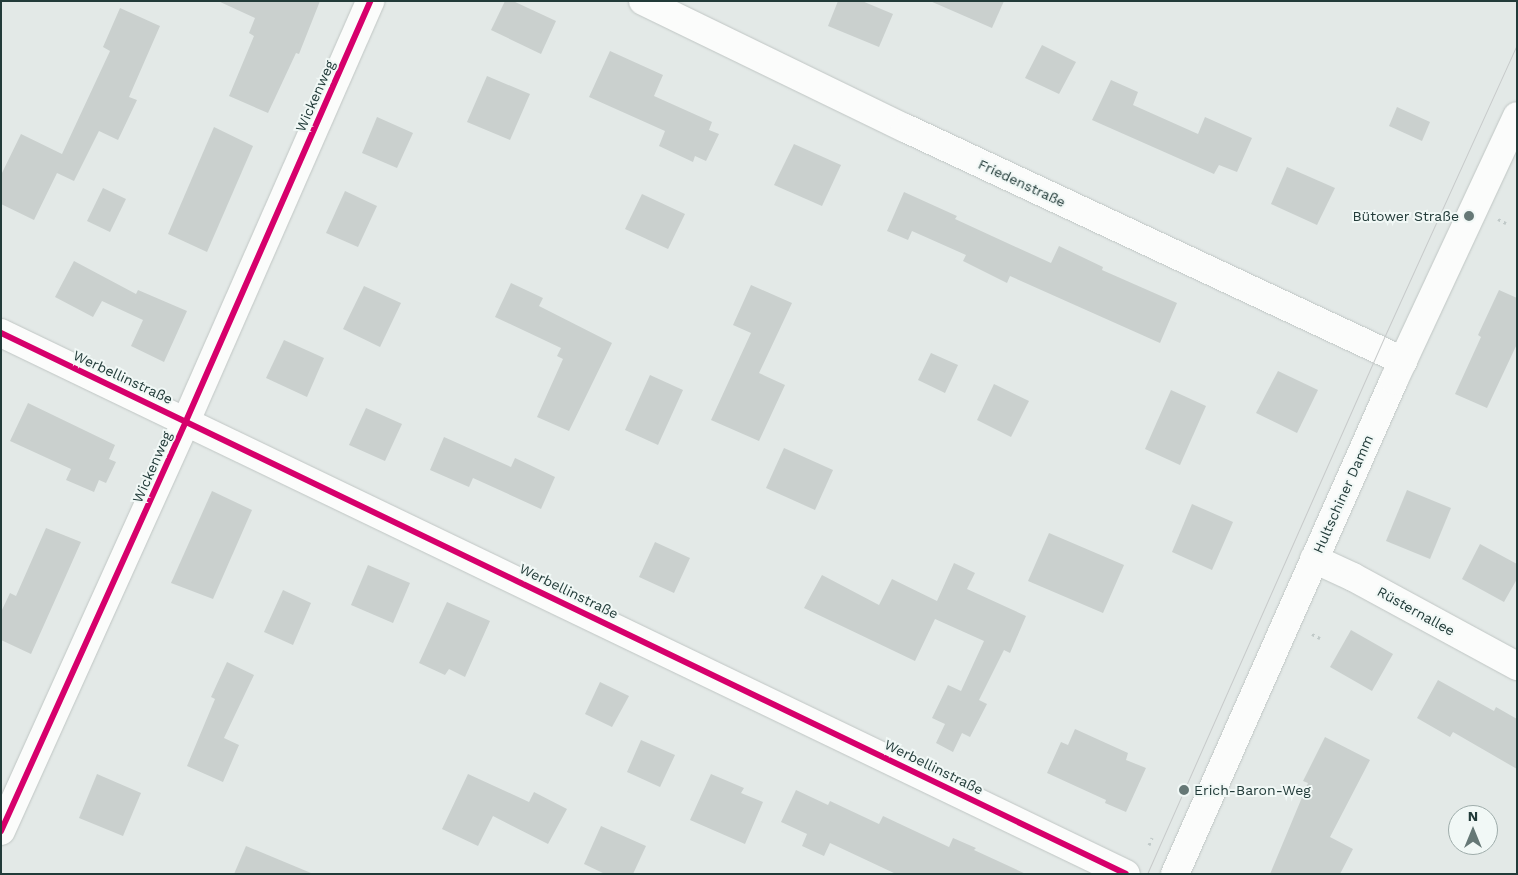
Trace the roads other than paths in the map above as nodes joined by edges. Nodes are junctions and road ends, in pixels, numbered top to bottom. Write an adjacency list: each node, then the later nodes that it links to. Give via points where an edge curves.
1 (370, 1): 6 (street, Wickenweg)
2 (643, 1): 5 (street, Friedenstraße, via 896,124)
3 (1517, 116): 5 (street, Hultschiner Damm)
4 (1, 333): 6 (street, Werbellinstraße)
5 (1403, 361): 7 (street, Hultschiner Damm)
6 (186, 421): 9 (street, Wickenweg); 10 (street, Werbellinstraße)
7 (1314, 559): 8 (street, Rüsternallee); 11 (street, Hultschiner Damm)
8 (1517, 666)
9 (1, 831)
10 (1126, 874)
11 (1175, 874)

